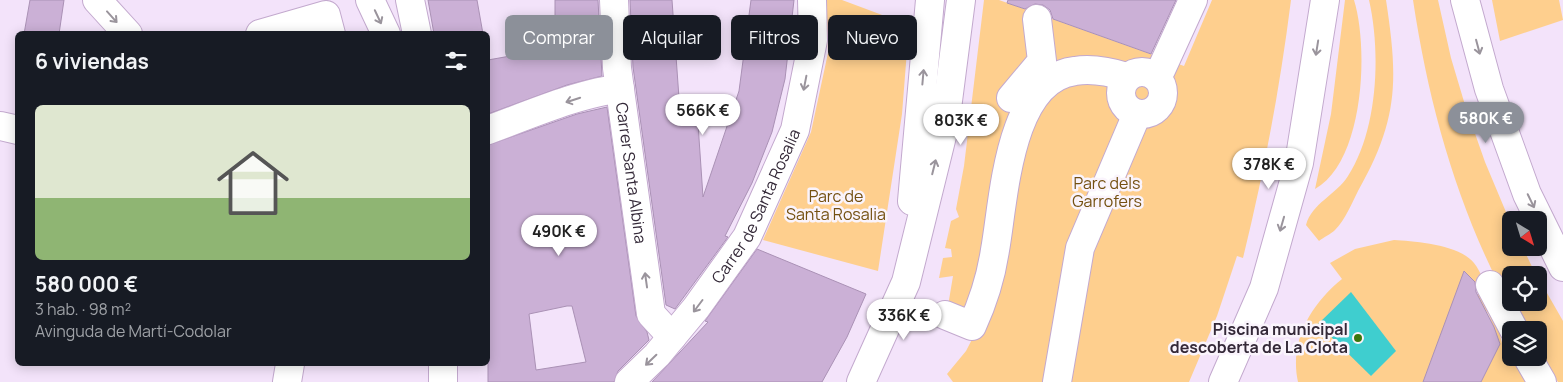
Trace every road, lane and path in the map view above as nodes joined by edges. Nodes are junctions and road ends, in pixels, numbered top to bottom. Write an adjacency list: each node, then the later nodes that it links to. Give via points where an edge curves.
1 (97, 0): 12 (street, one-way to 12)
2 (370, 0): 15 (street, one-way to 15)
3 (410, 0): 16 (street)
4 (614, 0): 19 (street, Carrer Santa Albina)
5 (812, 0): 30 (street, Carrer de Santa Rosalia, one-way to 30, via 813,40 795,130 747,237)
6 (930, 0): 26 (street, one-way to 6)
7 (961, 0): 26 (street, one-way to 7, via 945,124)
8 (1193, 0): 17 (street, via 1161,70)
9 (1325, 0): 39 (street, one-way to 39, via 1299,163 1264,288)
10 (1465, 0): 25 (street, one-way to 25, via 1489,89 1527,194)
11 (1037, 19): 24 (street, via 1042,61 1011,98 1006,141)
12 (125, 31)
13 (270, 31): 14 (street, via 326,15)
14 (331, 31)
15 (385, 31)
16 (416, 31)
17 (1155, 76): 18 (street, via 1138,72); 20 (street, via 1162,85 1162,102 1154,111)
18 (1127, 77): 20 (street, via 1121,89 1122,102); 24 (street, via 1074,70 1059,76 1031,102)
19 (620, 89): 23 (street, one-way to 23, via 599,92); 30 (street, Carrer Santa Albina, one-way to 19, via 651,314)
20 (1137, 114): 38 (street, via 1080,248)
21 (0, 126): 22 (street)
22 (15, 129)
23 (490, 129)
24 (1011, 149): 28 (street, via 989,282 977,316 972,326)
25 (1563, 267)
26 (906, 282): 37 (street)
27 (1490, 285): 29 (street)
28 (945, 315)
29 (1509, 321)
30 (672, 337): 36 (street, Carrer de Santa Rosalia, one-way to 36)
31 (290, 366): 34 (street)
32 (443, 366): 35 (street)
33 (1533, 366): 40 (street)
34 (286, 382)
35 (443, 382)
36 (629, 382)
37 (861, 382)
38 (1057, 382)
39 (1223, 382)
40 (1542, 382)

